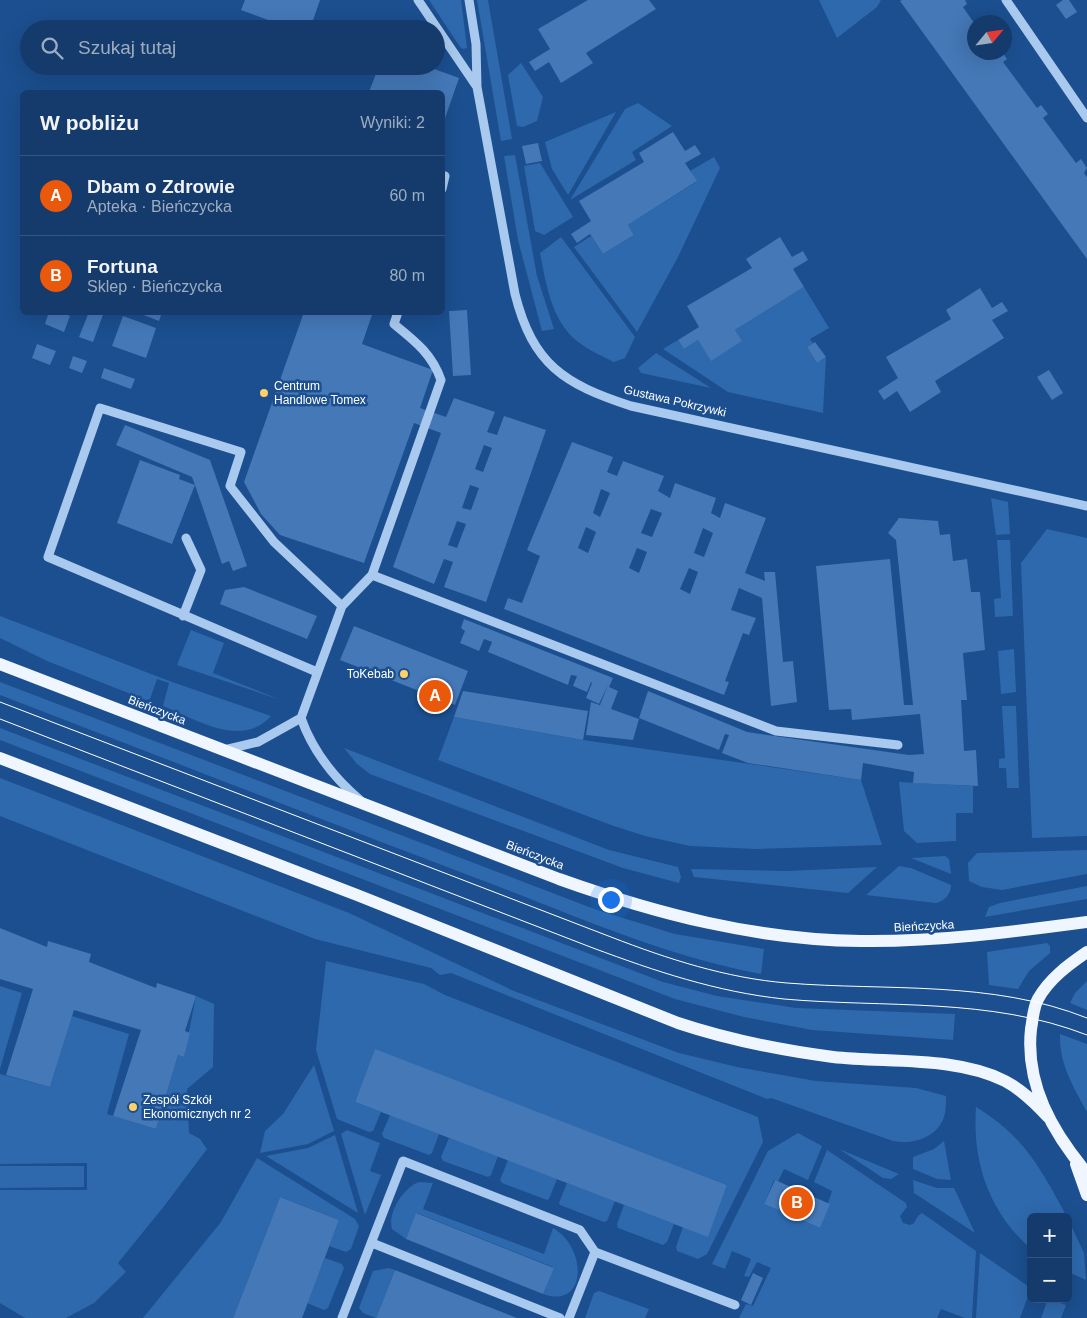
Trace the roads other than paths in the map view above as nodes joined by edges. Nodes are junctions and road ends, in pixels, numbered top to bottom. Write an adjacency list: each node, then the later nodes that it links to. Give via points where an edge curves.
1 (418, 0): 4 (street, Gustawa Pokrzywki)
2 (469, 0): 6 (street, Gustawa Pokrzywki, via 476,44)
3 (1006, 0): 7 (street)
4 (432, 20)
5 (445, 40): 6 (street, Gustawa Pokrzywki)
6 (477, 87): 9 (street, Gustawa Pokrzywki, via 520,314 537,350 560,374 593,392 631,406)
7 (1087, 118)
8 (397, 315): 11 (street, via 394,324 420,345 436,364 441,380)
9 (1087, 506)
10 (186, 538): 13 (street, via 201,570)
11 (372, 575): 12 (street); 17 (street, via 776,731)
12 (342, 606): 13 (street, via 274,542 230,486 241,452 100,408 48,557); 15 (street)
13 (183, 616): 15 (street)
14 (0, 664): 18 (main road, Bieńczycka)
15 (317, 672): 16 (street)
16 (301, 718): 18 (street, via 258,742); 20 (street, via 321,760)
17 (898, 745)
18 (223, 750): 20 (main road, Bieńczycka)
19 (0, 758): 23 (main road, via 678,1023 715,1035 786,1050 940,1065 978,1072 1017,1088)
20 (366, 805): 21 (main road, Bieńczycka, via 624,902 763,933 859,941 911,941)
21 (1087, 922)
22 (1087, 952): 23 (main road, via 1047,985 1034,1013 1032,1067)
23 (1048, 1117): 24 (main road)
24 (1073, 1157): 25 (main road); 26 (main road)
25 (1087, 1173)
26 (1087, 1195)
27 (372, 1243): 28 (street, via 403,1162 580,1230); 30 (street); 31 (street)
28 (595, 1252): 29 (street); 32 (street)
29 (735, 1305)
30 (342, 1318)
31 (560, 1318)
32 (569, 1318)

